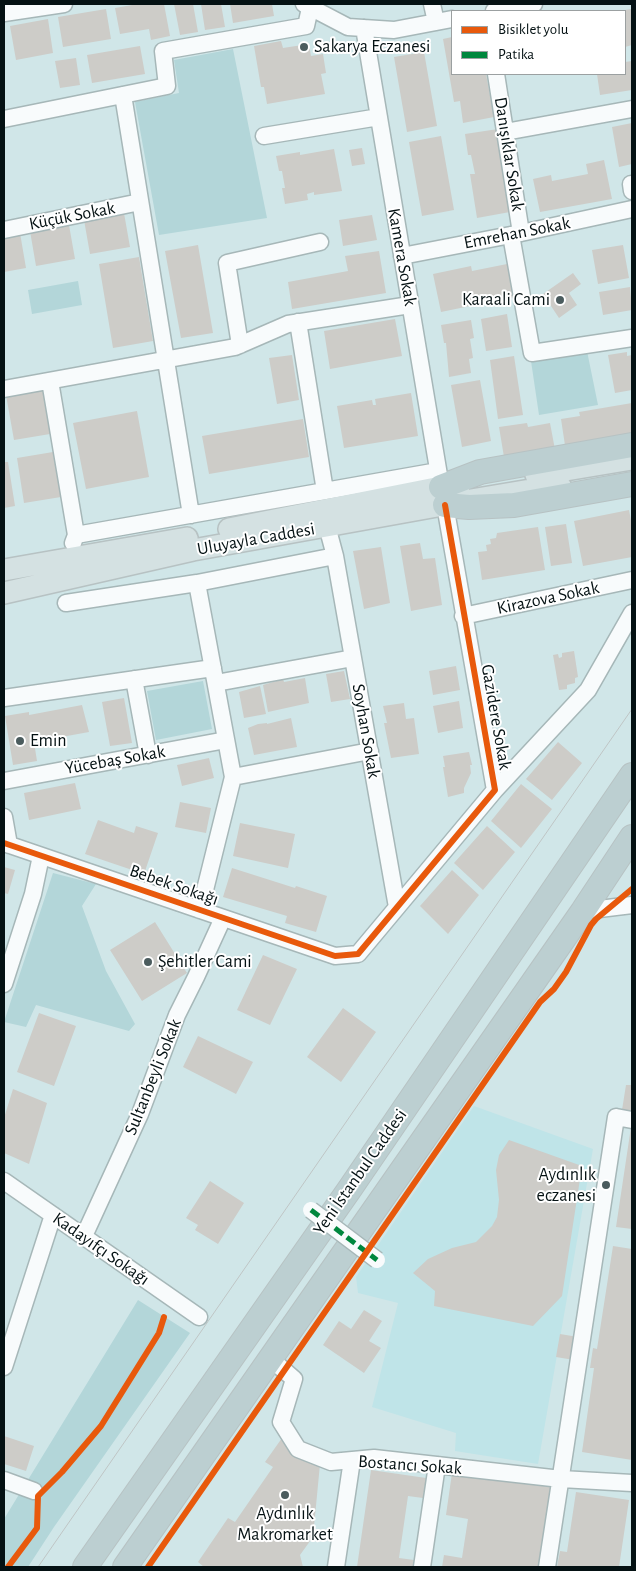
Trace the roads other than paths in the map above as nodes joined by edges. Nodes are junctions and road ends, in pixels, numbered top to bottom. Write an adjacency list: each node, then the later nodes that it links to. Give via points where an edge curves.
1 (64, 4): 6 (street)
2 (432, 4): 8 (street)
3 (534, 4): 5 (street)
4 (307, 6): 9 (street, via 348,27); 11 (street, via 306,26 163,51 167,86)
5 (500, 10)
6 (4, 13)
7 (451, 19): 8 (street)
8 (436, 22): 9 (street, via 394,30)
9 (364, 28): 13 (street, Kamera Sokak)
10 (496, 75): 15 (street, Danışıklar Sokak)
11 (123, 95): 14 (street); 19 (street)
12 (632, 109): 15 (street)
13 (379, 117): 16 (street); 24 (street, Kamera Sokak)
14 (4, 119)
15 (506, 132): 22 (street, Danışıklar Sokak)
16 (264, 136)
17 (632, 184): 18 (street)
18 (632, 191)
19 (140, 202): 21 (street, Küçük Sokak); 29 (street)
20 (632, 209): 22 (street, Emrehan Sokak)
21 (4, 230)
22 (516, 234): 24 (street, Emrehan Sokak); 27 (street, Danışıklar Sokak, via 532,353)
23 (320, 242): 28 (street, via 227,263)
24 (402, 256): 25 (street, Kamera Sokak)
25 (410, 306): 26 (street); 37 (street, Kamera Sokak)
26 (298, 322): 28 (street); 38 (street)
27 (632, 338)
28 (240, 345): 29 (street)
29 (165, 360): 30 (street); 39 (street)
30 (50, 381): 31 (street); 41 (street)
31 (4, 389)
32 (632, 445): 37 (highway, via 480,472)
33 (632, 459): 36 (main road)
34 (632, 473): 36 (main road)
35 (632, 484): 37 (highway, via 514,505 469,507)
36 (509, 487): 37 (main road, Uluyayla Caddesi)
37 (441, 488): 38 (street); 40 (main road, Uluyayla Caddesi); 43 (main road, Uluyayla Caddesi); 50 (street, Gazidere Sokak)
38 (325, 491): 39 (street)
39 (191, 515): 41 (street)
40 (327, 526): 42 (street, Soyhan Sokak); 47 (main road, Uluyayla Caddesi, via 193,550)
41 (76, 535): 43 (street)
42 (335, 556): 46 (street); 51 (street, Soyhan Sokak)
43 (67, 559): 44 (main road, Uluyayla Caddesi)
44 (4, 570)
45 (632, 580): 50 (street, Kirazova Sokak)
46 (197, 583): 48 (street); 52 (street)
47 (4, 593)
48 (66, 603)
49 (632, 613): 61 (street, via 588,690)
50 (463, 616): 61 (street, Gazidere Sokak)
51 (353, 658): 52 (street); 56 (street, Soyhan Sokak)
52 (214, 675): 53 (street); 55 (street)
53 (134, 679): 54 (street); 57 (street)
54 (4, 698)
55 (226, 740): 57 (street, Yücebaş Sokak); 59 (street)
56 (370, 751): 59 (street); 67 (street, Soyhan Sokak)
57 (148, 755): 60 (street, Yücebaş Sokak)
58 (632, 775): 88 (highway, Yeni İstanbul Caddesi, via 355,1182)
59 (233, 777): 68 (street)
60 (4, 781)
61 (495, 790): 67 (street, Gazidere Sokak)
62 (4, 817): 64 (street)
63 (632, 837): 69 (highway, Yeni İstanbul Caddesi)
64 (6, 844): 65 (street, Bebek Sokağı)
65 (42, 856): 68 (street, Bebek Sokağı); 72 (street)
66 (632, 905): 69 (street)
67 (398, 907): 71 (street, Gazidere Sokak, via 358,954)
68 (200, 910): 70 (street, Bebek Sokağı)
69 (583, 911): 80 (highway, Yeni İstanbul Caddesi)
70 (223, 918): 71 (street, Bebek Sokağı); 77 (street, Sultanbeyli Sokak, via 177,1015 140,1114)
71 (335, 956)
72 (4, 984)
73 (632, 1120): 84 (street, via 616,1117)
74 (4, 1181): 76 (street, Kadayıfçı Sokağı)
75 (311, 1210): 78 (street, bridge)
76 (53, 1215): 77 (street, Kadayıfçı Sokağı); 81 (street)
77 (84, 1236): 79 (street, Kadayıfçı Sokağı)
78 (377, 1260)
79 (199, 1317)
80 (271, 1359): 82 (street, Bostancı Sokak, via 294,1378 281,1422 298,1449 331,1462); 89 (highway, Yeni İstanbul Caddesi)
81 (4, 1367)
82 (352, 1460): 83 (street, Bostancı Sokak, via 374,1458); 90 (street)
83 (437, 1465): 84 (street, Bostancı Sokak); 91 (street)
84 (561, 1479): 86 (street, Bostancı Sokak); 92 (street)
85 (4, 1480): 87 (street)
86 (632, 1483)
87 (34, 1491)
88 (85, 1567)
89 (125, 1567)
90 (336, 1567)
91 (422, 1567)
92 (547, 1567)

